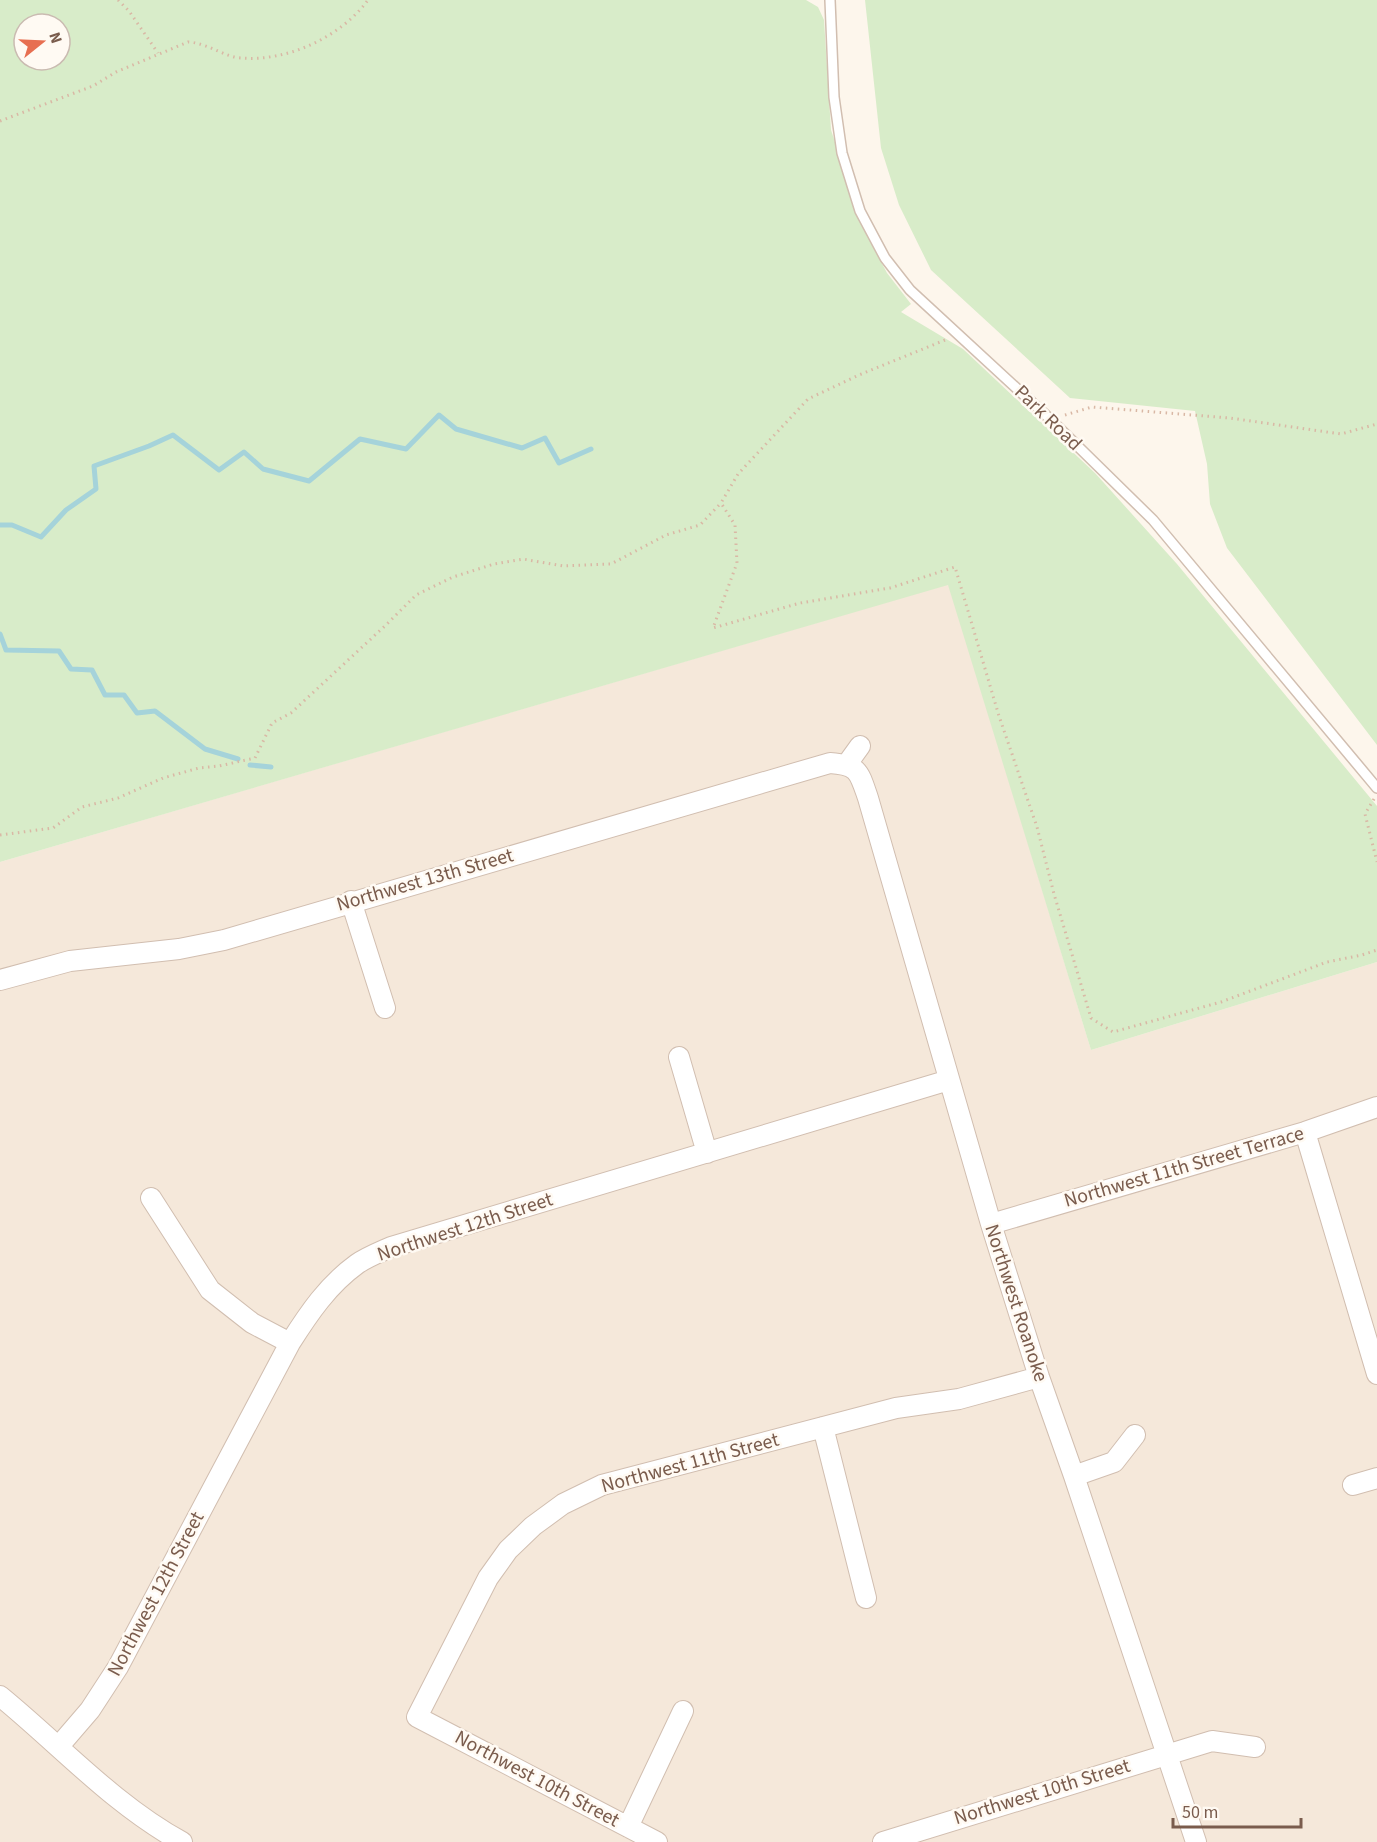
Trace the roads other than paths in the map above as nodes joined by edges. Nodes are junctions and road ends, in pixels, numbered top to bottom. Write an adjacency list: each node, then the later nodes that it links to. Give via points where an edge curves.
1 (830, 0): 4 (lane, Park Road, via 834,97 842,153 860,211 885,258 910,290 1052,420 1153,520)
2 (860, 746): 3 (street)
3 (847, 764): 5 (street, Northwest 13th Street, via 830,763); 9 (street, Northwest Roanoke, via 856,771 868,798)
4 (1377, 788)
5 (351, 902): 6 (street, Northwest 13th Street, via 224,940 179,949 70,960); 7 (street)
6 (0, 980)
7 (385, 1008)
8 (679, 1057): 12 (street)
9 (949, 1080): 12 (street, Northwest 12th Street); 14 (street, Northwest Roanoke)
10 (1377, 1107): 11 (street, Northwest 11th Street Terrace)
11 (1305, 1132): 14 (street, Northwest 11th Street Terrace); 16 (street)
12 (707, 1153): 15 (street, Northwest 12th Street, via 391,1247 359,1263 332,1284)
13 (151, 1198): 15 (street, via 210,1290 252,1323)
14 (991, 1224): 17 (street, Northwest Roanoke)
15 (290, 1343): 27 (street, Northwest 12th Street, via 118,1667 90,1710)
16 (1377, 1374)
17 (1039, 1377): 18 (street, Northwest 11th Street, via 959,1399 896,1408); 20 (street, Northwest Roanoke)
18 (823, 1426): 23 (street); 26 (street, Northwest 11th Street, via 602,1485 563,1504 508,1550 488,1578)
19 (1135, 1435): 20 (street, via 1114,1462)
20 (1074, 1476): 29 (street, Northwest Roanoke)
21 (1377, 1478): 22 (street)
22 (1353, 1485)
23 (866, 1598)
24 (0, 1696): 27 (street)
25 (682, 1711): 30 (street)
26 (417, 1717): 30 (street, Northwest 10th Street)
27 (59, 1746): 31 (street, via 107,1789)
28 (1255, 1747): 29 (street, Northwest 10th Street, via 1212,1741)
29 (1167, 1754): 33 (street, Northwest 10th Street); 34 (street, Northwest Roanoke)
30 (628, 1827): 32 (street, Northwest 10th Street)
31 (182, 1842)
32 (657, 1842)
33 (883, 1842)
34 (1196, 1842)

